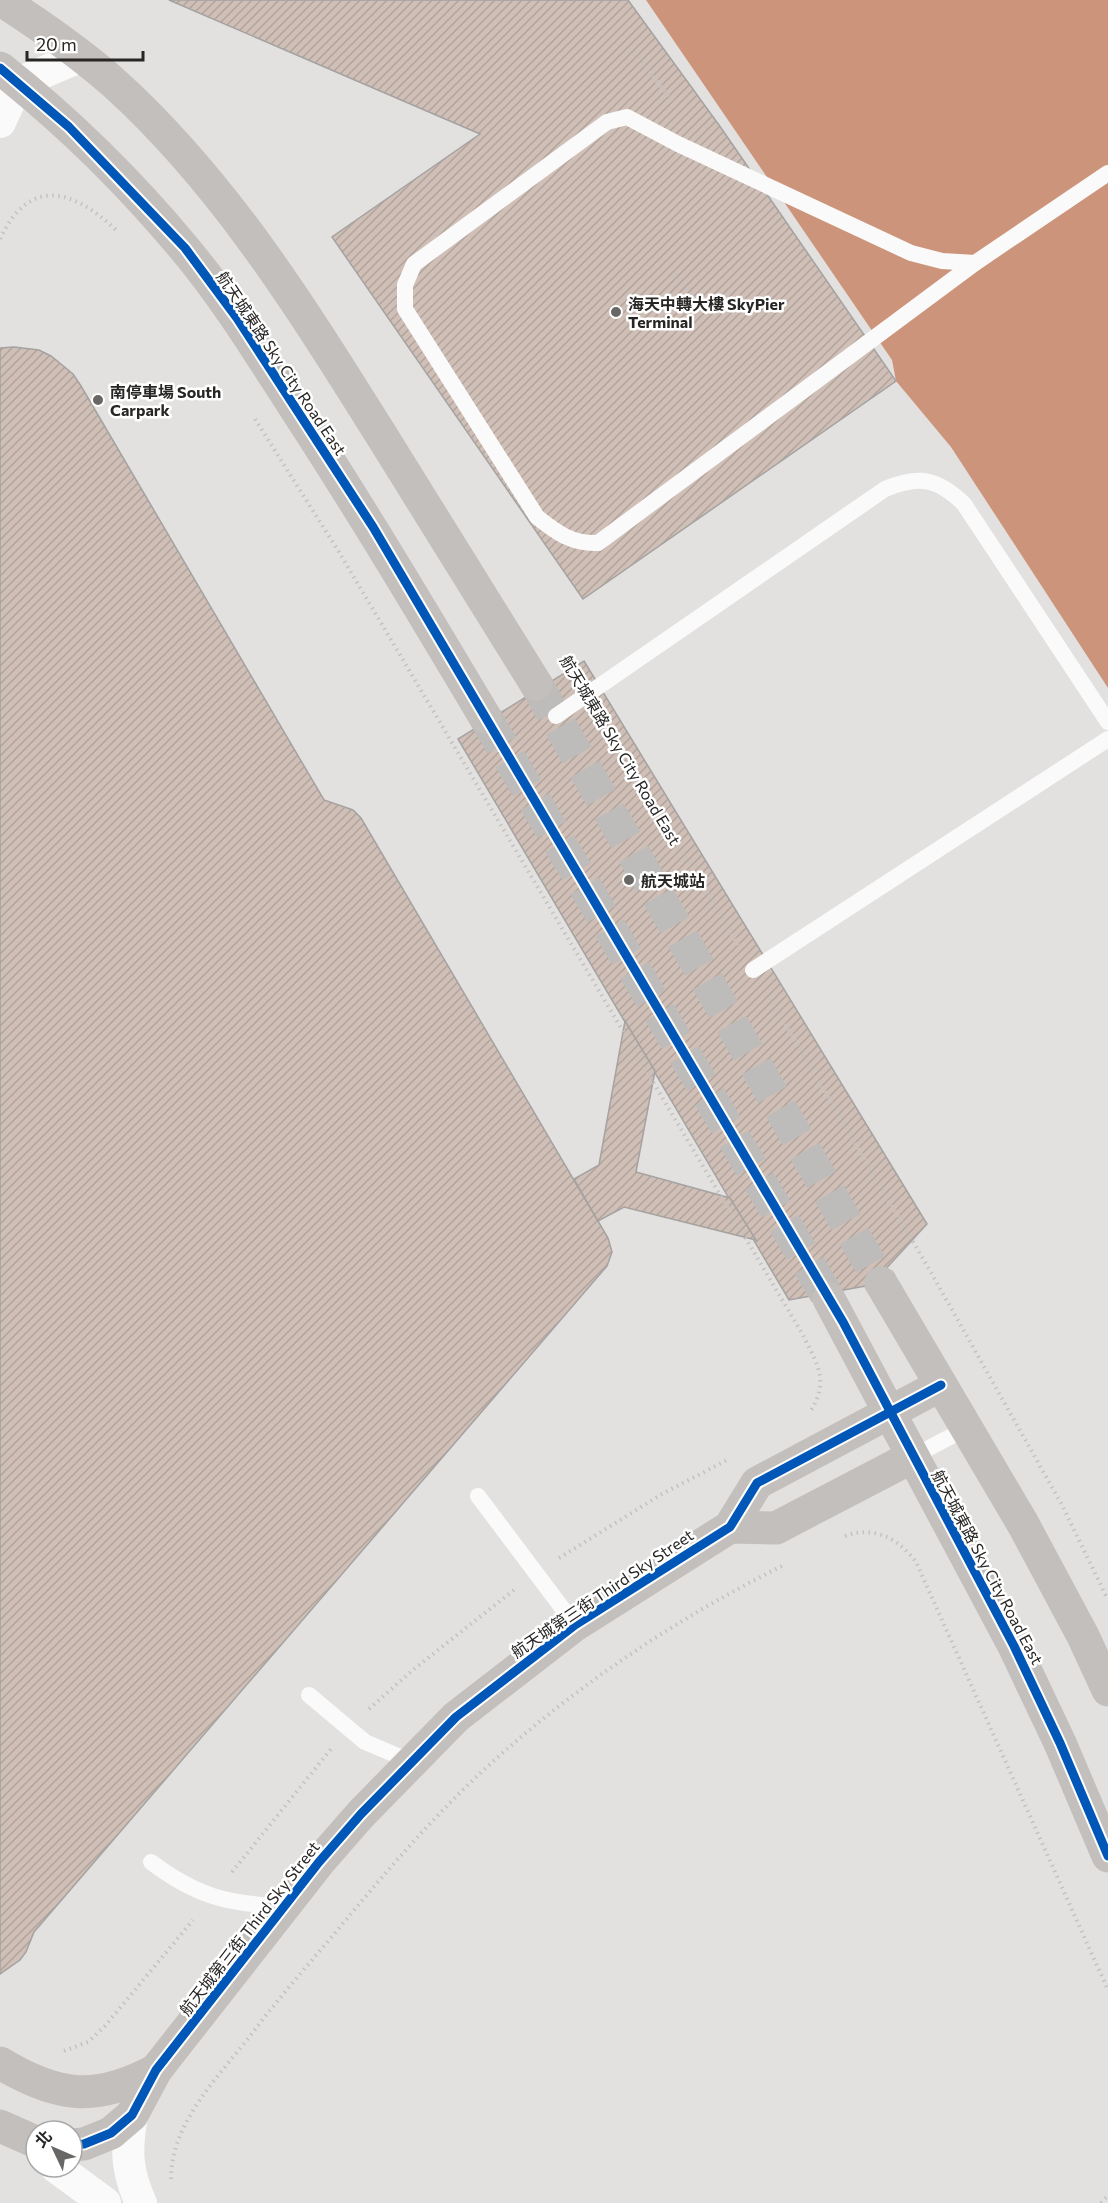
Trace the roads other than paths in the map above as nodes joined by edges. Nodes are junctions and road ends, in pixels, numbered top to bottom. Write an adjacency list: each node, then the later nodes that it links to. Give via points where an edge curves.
1 (1, 0): 2 (street)
2 (82, 56): 3 (street); 7 (street, via 155,124 250,235 333,357)
3 (9, 75): 4 (street); 9 (street, 航天城東路 Sky City Road East, via 128,186 185,248 237,318 373,527)
4 (0, 122)
5 (1108, 173): 6 (lane)
6 (975, 263): 6 (lane, via 942,261 911,253 627,117 607,122 414,264 405,285 405,309 537,517 560,535 581,544 598,543)
7 (536, 684)
8 (556, 716): 10 (lane, via 885,489 906,481 928,481 948,489 964,504)
9 (485, 717)
10 (1108, 722)
11 (1108, 739): 12 (lane)
12 (753, 970)
13 (881, 1283): 15 (street)
14 (829, 1299): 16 (street, 航天城東路 Sky City Road East)
15 (941, 1385): 16 (street, 航天城第三街 Third Sky Street); 17 (street)
16 (890, 1413): 18 (street, 航天城東路 Sky City Road East); 20 (street, 航天城第三街 Third Sky Street, via 757,1483)
17 (967, 1428): 18 (lane); 22 (street, via 1023,1524)
18 (912, 1457): 20 (street, via 776,1527); 25 (street, 航天城東路 Sky City Road East, via 1014,1646)
19 (478, 1496): 21 (lane)
20 (730, 1527): 21 (street, 航天城第三街 Third Sky Street)
21 (575, 1625): 24 (street, 航天城第三街 Third Sky Street, via 456,1717)
22 (1108, 1690)
23 (309, 1695): 24 (lane, via 348,1729 385,1752)
24 (410, 1761): 27 (street, 航天城第三街 Third Sky Street)
25 (1108, 1856)
26 (151, 1862): 27 (lane, via 212,1898 246,1906)
27 (285, 1906): 29 (street, 航天城第三街 Third Sky Street)
28 (0, 2063): 29 (street, via 42,2085 86,2093 112,2090)
29 (156, 2070): 30 (street, 航天城第三街 Third Sky Street)
30 (132, 2115): 34 (street, via 111,2133); 37 (street, via 126,2149 131,2181)
31 (2, 2128): 32 (street); 33 (street)
32 (24, 2137)
33 (24, 2144)
34 (84, 2144)
35 (72, 2179): 36 (street)
36 (105, 2203)
37 (141, 2203)

